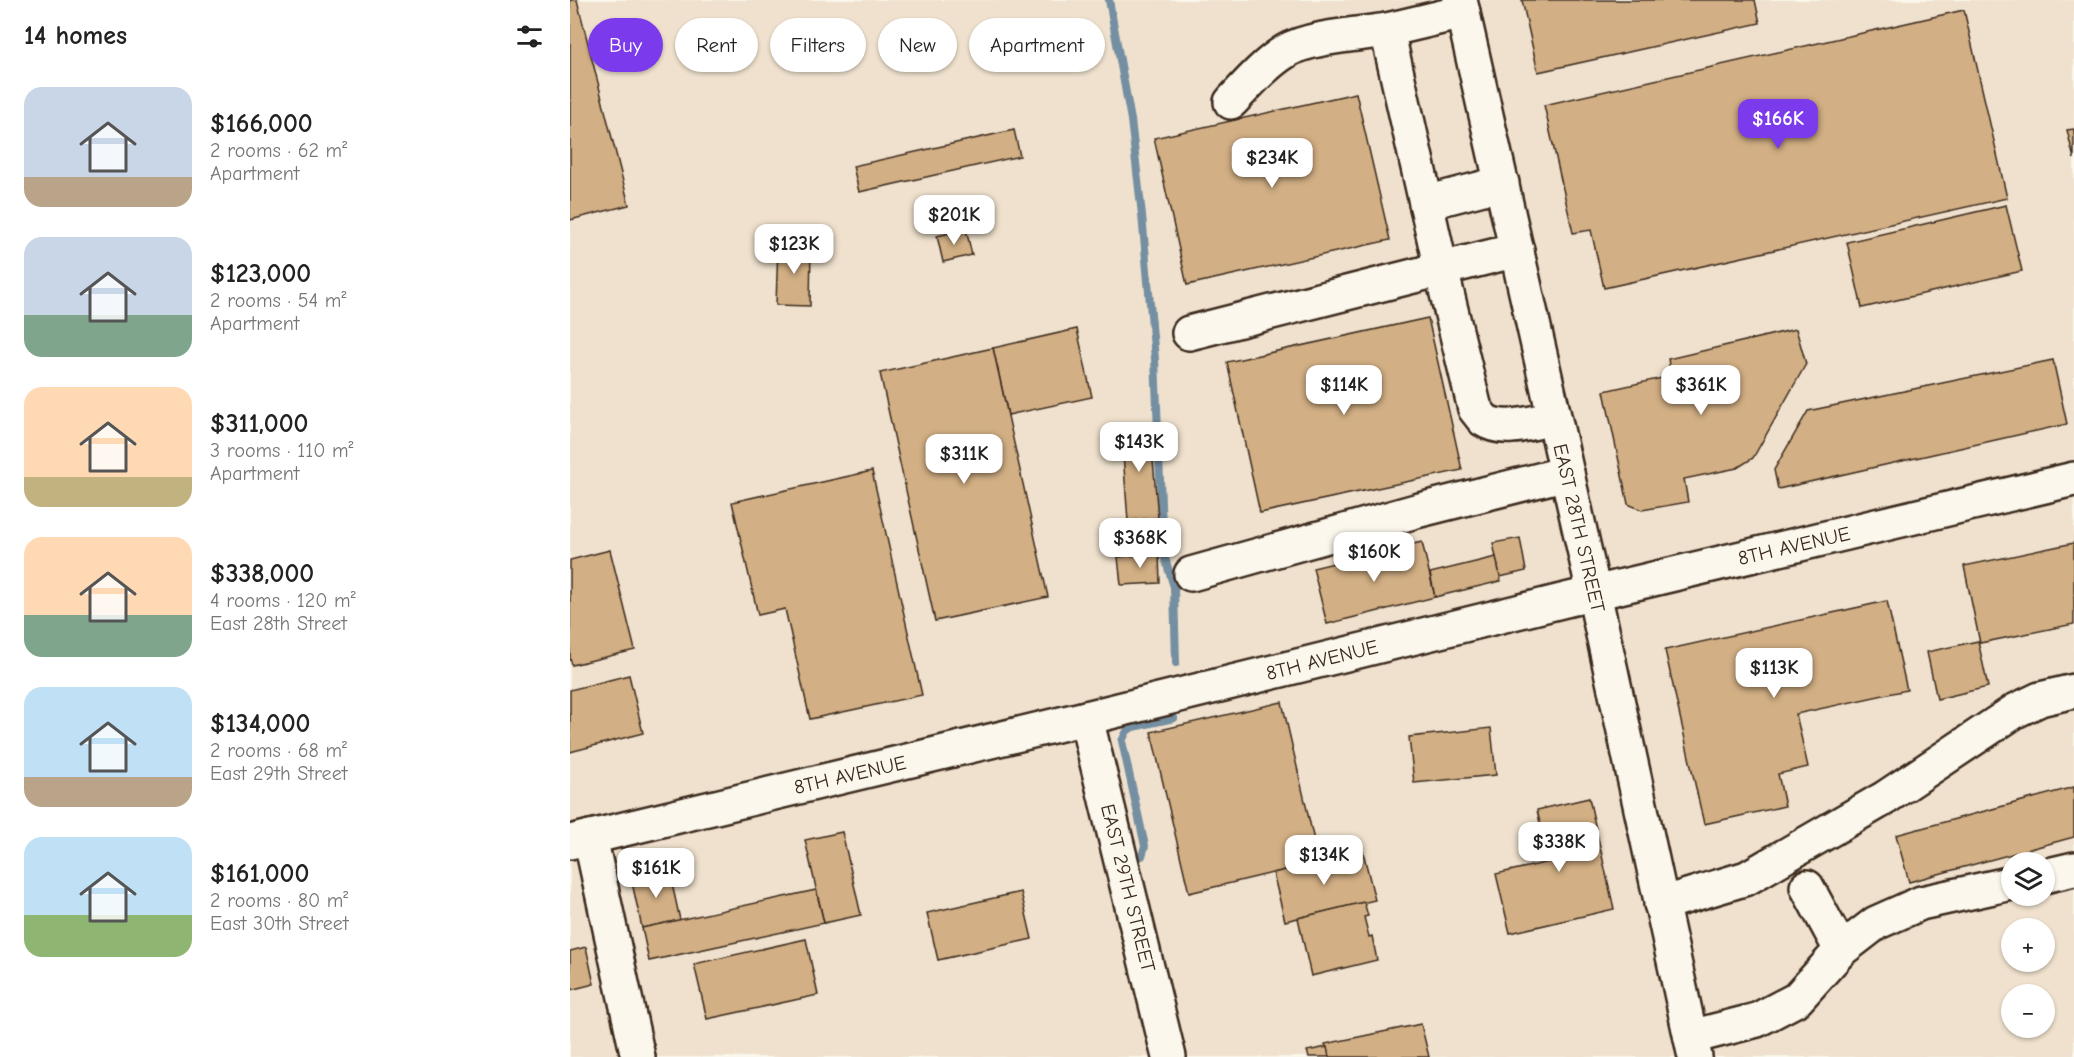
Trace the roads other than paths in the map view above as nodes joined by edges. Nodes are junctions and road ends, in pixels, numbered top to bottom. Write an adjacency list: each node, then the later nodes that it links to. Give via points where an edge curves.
1 (1461, 6): 2 (street); 4 (street, EAST 28TH STREET)
2 (1387, 30): 3 (street, via 1287,50 1262,69); 5 (street)
3 (1231, 102)
4 (1502, 183): 5 (street); 6 (street, EAST 28TH STREET)
5 (1426, 203): 7 (street)
6 (1516, 250): 7 (street); 9 (street, EAST 28TH STREET)
7 (1441, 269): 8 (street); 9 (street, via 1475,409 1484,420 1497,425 1513,426)
8 (1189, 333)
9 (1554, 417): 10 (street, EAST 28TH STREET)
10 (1567, 473): 12 (street); 13 (street, EAST 28TH STREET)
11 (2074, 479): 13 (street, 8TH AVENUE)
12 (1191, 574)
13 (1594, 593): 15 (street, 8TH AVENUE); 21 (street, EAST 28TH STREET)
14 (2074, 691): 21 (street, via 2040,699 2015,711 1885,798 1747,878)
15 (1086, 718): 16 (street, 8TH AVENUE); 25 (street, EAST 29TH STREET)
16 (580, 839): 24 (street)
17 (2074, 869): 18 (street)
18 (2055, 873)
19 (2001, 885): 22 (street, via 1921,903 1876,922)
20 (1808, 887): 22 (street)
21 (1661, 904): 23 (street, EAST 28TH STREET)
22 (1841, 950): 23 (street, via 1797,999)
23 (1693, 1047)
24 (638, 1057)
25 (1169, 1057)

